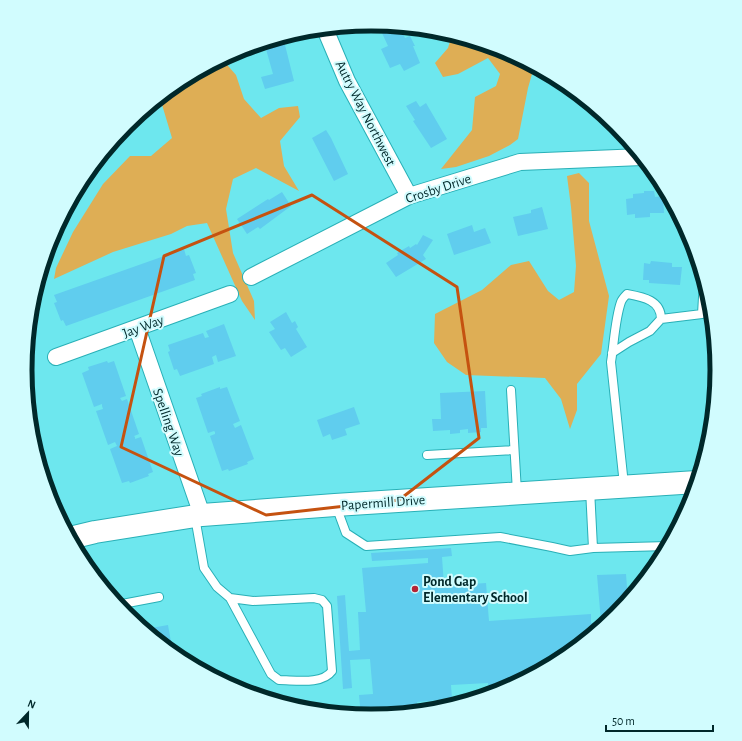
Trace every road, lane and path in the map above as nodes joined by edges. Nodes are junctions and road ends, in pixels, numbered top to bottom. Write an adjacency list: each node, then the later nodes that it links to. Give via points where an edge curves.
1 (327, 34): 3 (street, Autry Way Northwest, via 347,81)
2 (634, 157): 3 (street, Crosby Drive, via 520,162)
3 (409, 196): 4 (street, Crosby Drive)
4 (251, 277)
5 (230, 294): 8 (street, Jay Way)
6 (703, 299): 7 (lane, via 702,314)
7 (661, 319): 9 (lane, via 650,331); 9 (lane, via 661,311 655,302 626,294 621,300)
8 (136, 328): 10 (street, Jay Way); 19 (street, Spelling Way)
9 (612, 352): 15 (lane)
10 (56, 357)
11 (511, 390): 12 (lane)
12 (514, 450): 13 (lane); 17 (lane)
13 (427, 455)
14 (691, 482): 15 (main road, Papermill Drive)
15 (624, 486): 16 (main road, Papermill Drive)
16 (590, 488): 17 (main road, Papermill Drive); 22 (lane)
17 (517, 493): 18 (main road, Papermill Drive)
18 (335, 505): 19 (main road, Papermill Drive); 22 (lane, via 346,533 366,546 500,537 570,552)
19 (198, 516): 20 (main road, Papermill Drive); 24 (lane, via 204,568 217,587)
20 (75, 537)
21 (661, 546): 22 (lane)
22 (593, 548)
23 (159, 597): 25 (lane)
24 (230, 598): 24 (lane, via 253,601 314,598 322,600 327,606 332,671 324,679 279,680 271,674)
25 (124, 604)

